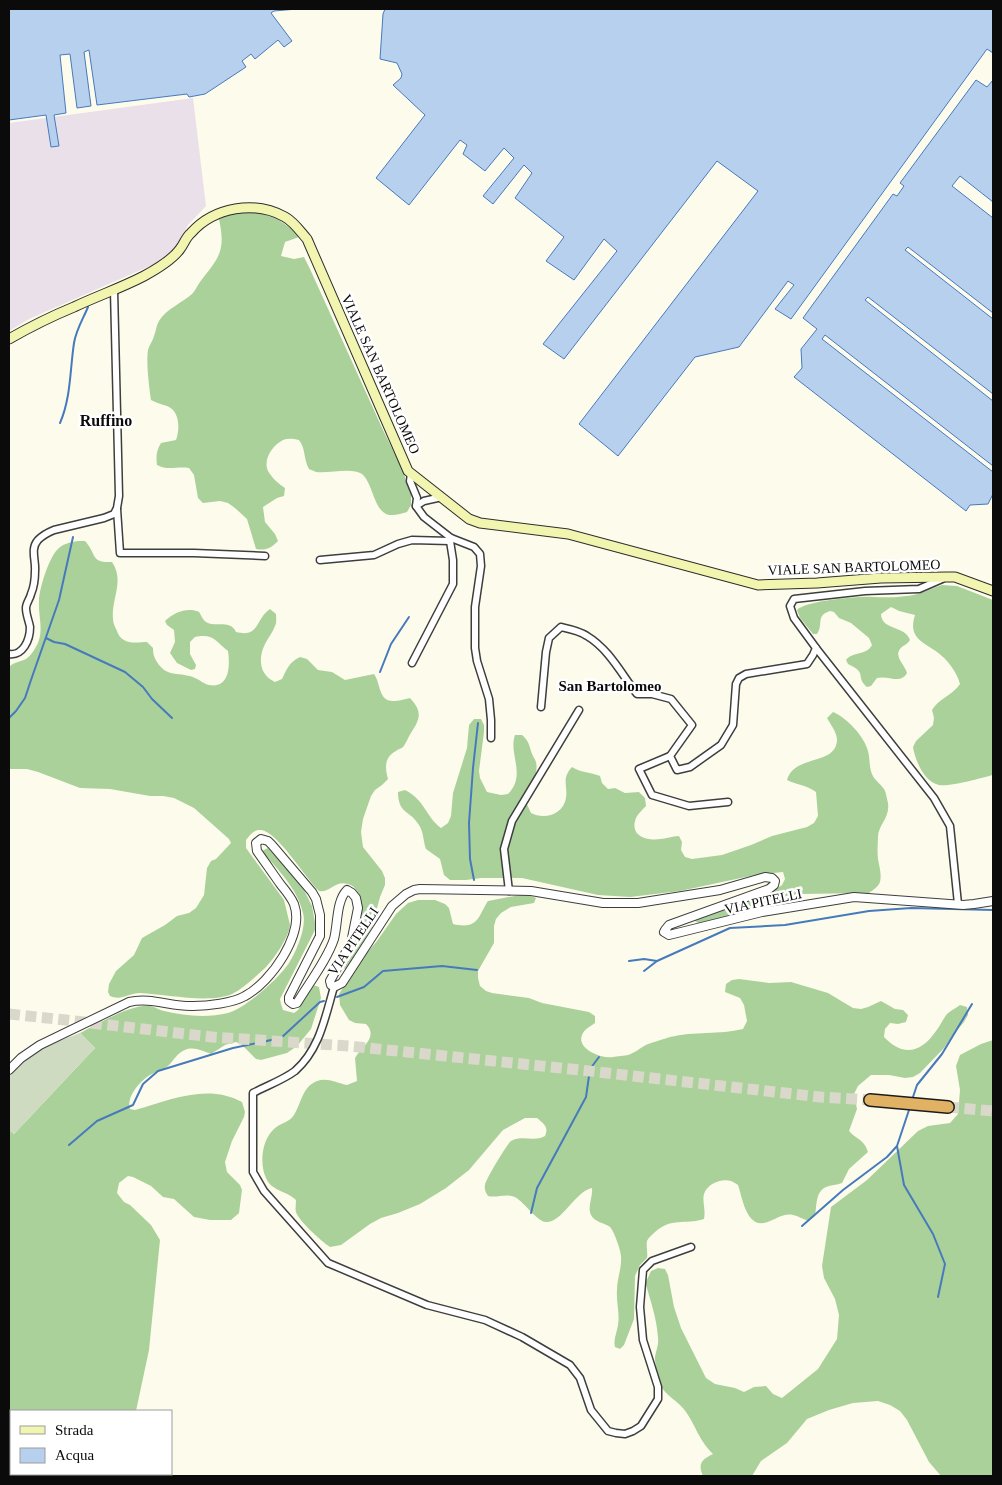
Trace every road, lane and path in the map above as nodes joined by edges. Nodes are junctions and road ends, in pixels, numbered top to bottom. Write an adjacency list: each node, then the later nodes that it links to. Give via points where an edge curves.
1 (114, 290): 2 (main road, VIALE SAN BARTOLOMEO); 3 (main road, VIALE SAN BARTOLOMEO, via 156,268 180,250 190,233 219,212 254,208 287,218 306,239); 6 (street)
2 (9, 338)
3 (411, 473): 4 (main road, VIALE SAN BARTOLOMEO); 5 (street)
4 (442, 496): 5 (street); 10 (main road, VIALE SAN BARTOLOMEO, via 469,519 568,534 758,585)
5 (416, 506): 7 (street)
6 (117, 508): 8 (street, via 120,553); 13 (street, via 114,514 54,530 37,541 33,552 34,581 26,606 30,628 28,639 21,652)
7 (450, 540): 9 (street, via 412,540 374,555); 14 (street, via 453,584); 17 (street, via 474,547 482,560 475,607 475,648 490,699)
8 (265, 556)
9 (320, 560)
10 (947, 577): 11 (main road, VIALE SAN BARTOLOMEO); 12 (street, via 919,588 794,599 790,606 794,618)
11 (993, 591)
12 (816, 648): 18 (street, via 807,664 746,674 739,678 733,725 721,745 690,767 676,770); 22 (street, via 934,798 950,826)
13 (9, 654)
14 (412, 663)
15 (541, 707): 18 (street, via 549,638 561,627 574,630 588,636 605,651 637,694 671,699 692,725)
16 (580, 710): 20 (street, via 512,821 504,849)
17 (490, 738)
18 (670, 756): 19 (street, via 639,769 652,796 689,806)
19 (728, 802)
20 (510, 890): 22 (street, VIA PITELLI, via 602,903 638,903 720,890 766,877 775,881 769,888 669,925 664,932 669,935 762,912 854,897); 23 (street, VIA PITELLI, via 420,889 406,894 383,918 342,983)
21 (993, 901): 22 (street, VIA PITELLI)
22 (958, 904)
23 (334, 987): 24 (street, VIA PITELLI, via 330,983 331,978 351,943 358,908 356,898 347,890 343,894 330,949 297,1003 291,1004 289,997 320,936 320,915 312,892 272,845 261,839 256,843 257,851 292,899 296,922 284,954 254,990 233,1001 194,1006 155,1001 130,1002 40,1045); 27 (street, via 310,1056 293,1072 253,1093 253,1172 264,1191 328,1263 427,1304 485,1320 570,1365 580,1378 591,1410 608,1431 625,1434 641,1426 658,1399 658,1387 643,1340 640,1307 643,1270 652,1261)
24 (9, 1070)
25 (870, 1100): 26 (highway)
26 (948, 1107)
27 (690, 1248)

